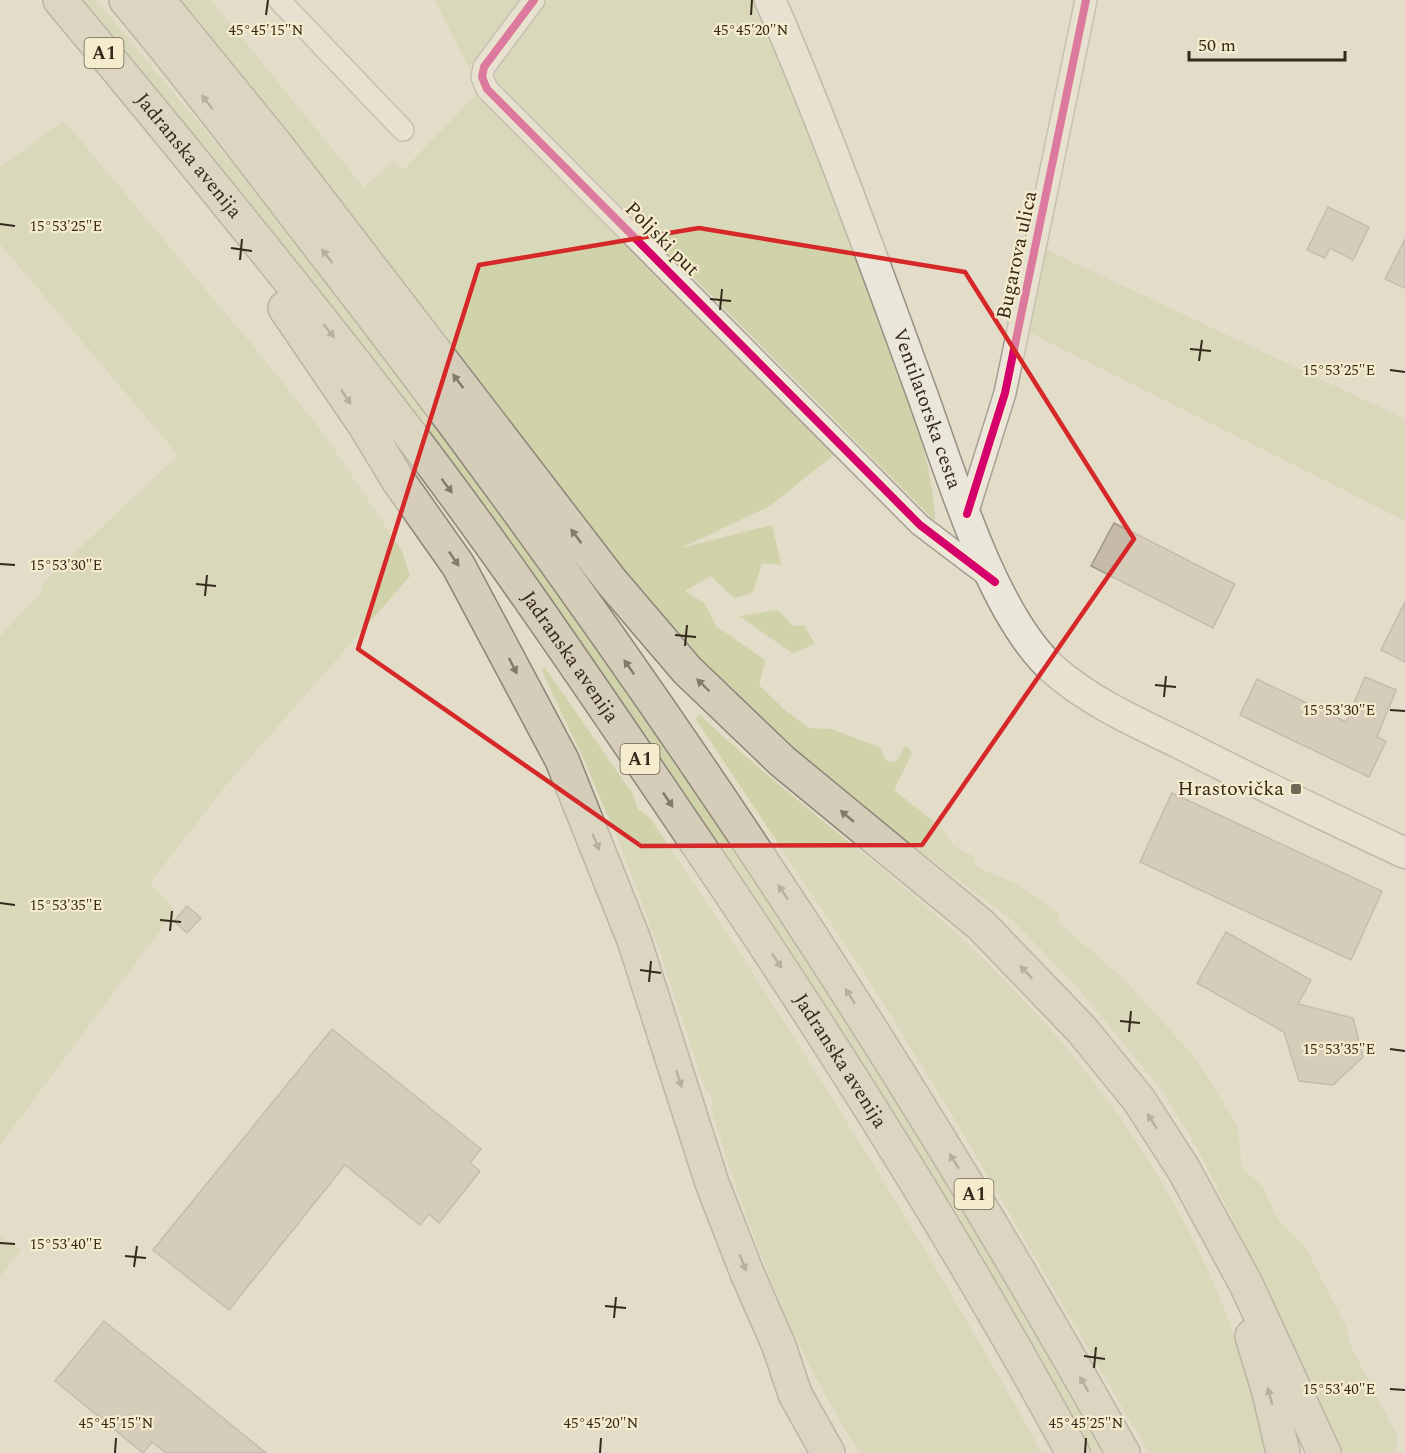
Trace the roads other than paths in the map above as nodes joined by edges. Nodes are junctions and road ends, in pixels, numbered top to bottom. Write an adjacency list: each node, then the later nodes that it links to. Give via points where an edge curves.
1 (60, 0): 8 (highway, Jadranska avenija / A1)
2 (126, 0): 18 (highway, A1, one-way to 2, via 1003,1240 815,941 687,749 525,516)
3 (158, 0): 13 (highway, one-way to 3, via 1139,1100 1082,1030 981,925 782,761 681,662 611,581 278,146)
4 (279, 0): 9 (street)
5 (534, 0): 11 (street, Poljski put, via 484,67 482,77 487,89 920,525)
6 (770, 0): 10 (main road, Ventilatorska cesta, via 815,103)
7 (1086, 0): 10 (street, Bugarova ulica, via 1005,393)
8 (148, 105): 14 (highway, one-way to 14, via 458,565 562,760 634,940 712,1183); 17 (highway, Jadranska avenija / A1, one-way to 17, via 386,403 584,677 805,1002 1004,1328)
9 (403, 130)
10 (967, 514): 11 (main road, Ventilatorska cesta)
11 (995, 582): 12 (main road, Ventilatorska cesta, via 1032,650 1080,690 1279,794)
12 (1405, 853)
13 (1184, 1170): 19 (highway, one-way to 13, via 1241,1303); 20 (highway, via 1246,1284)
14 (779, 1346): 15 (highway, via 795,1394); 16 (highway, via 812,1389)
15 (828, 1453)
16 (849, 1453)
17 (1073, 1453)
18 (1123, 1453)
19 (1283, 1453)
20 (1324, 1453)

